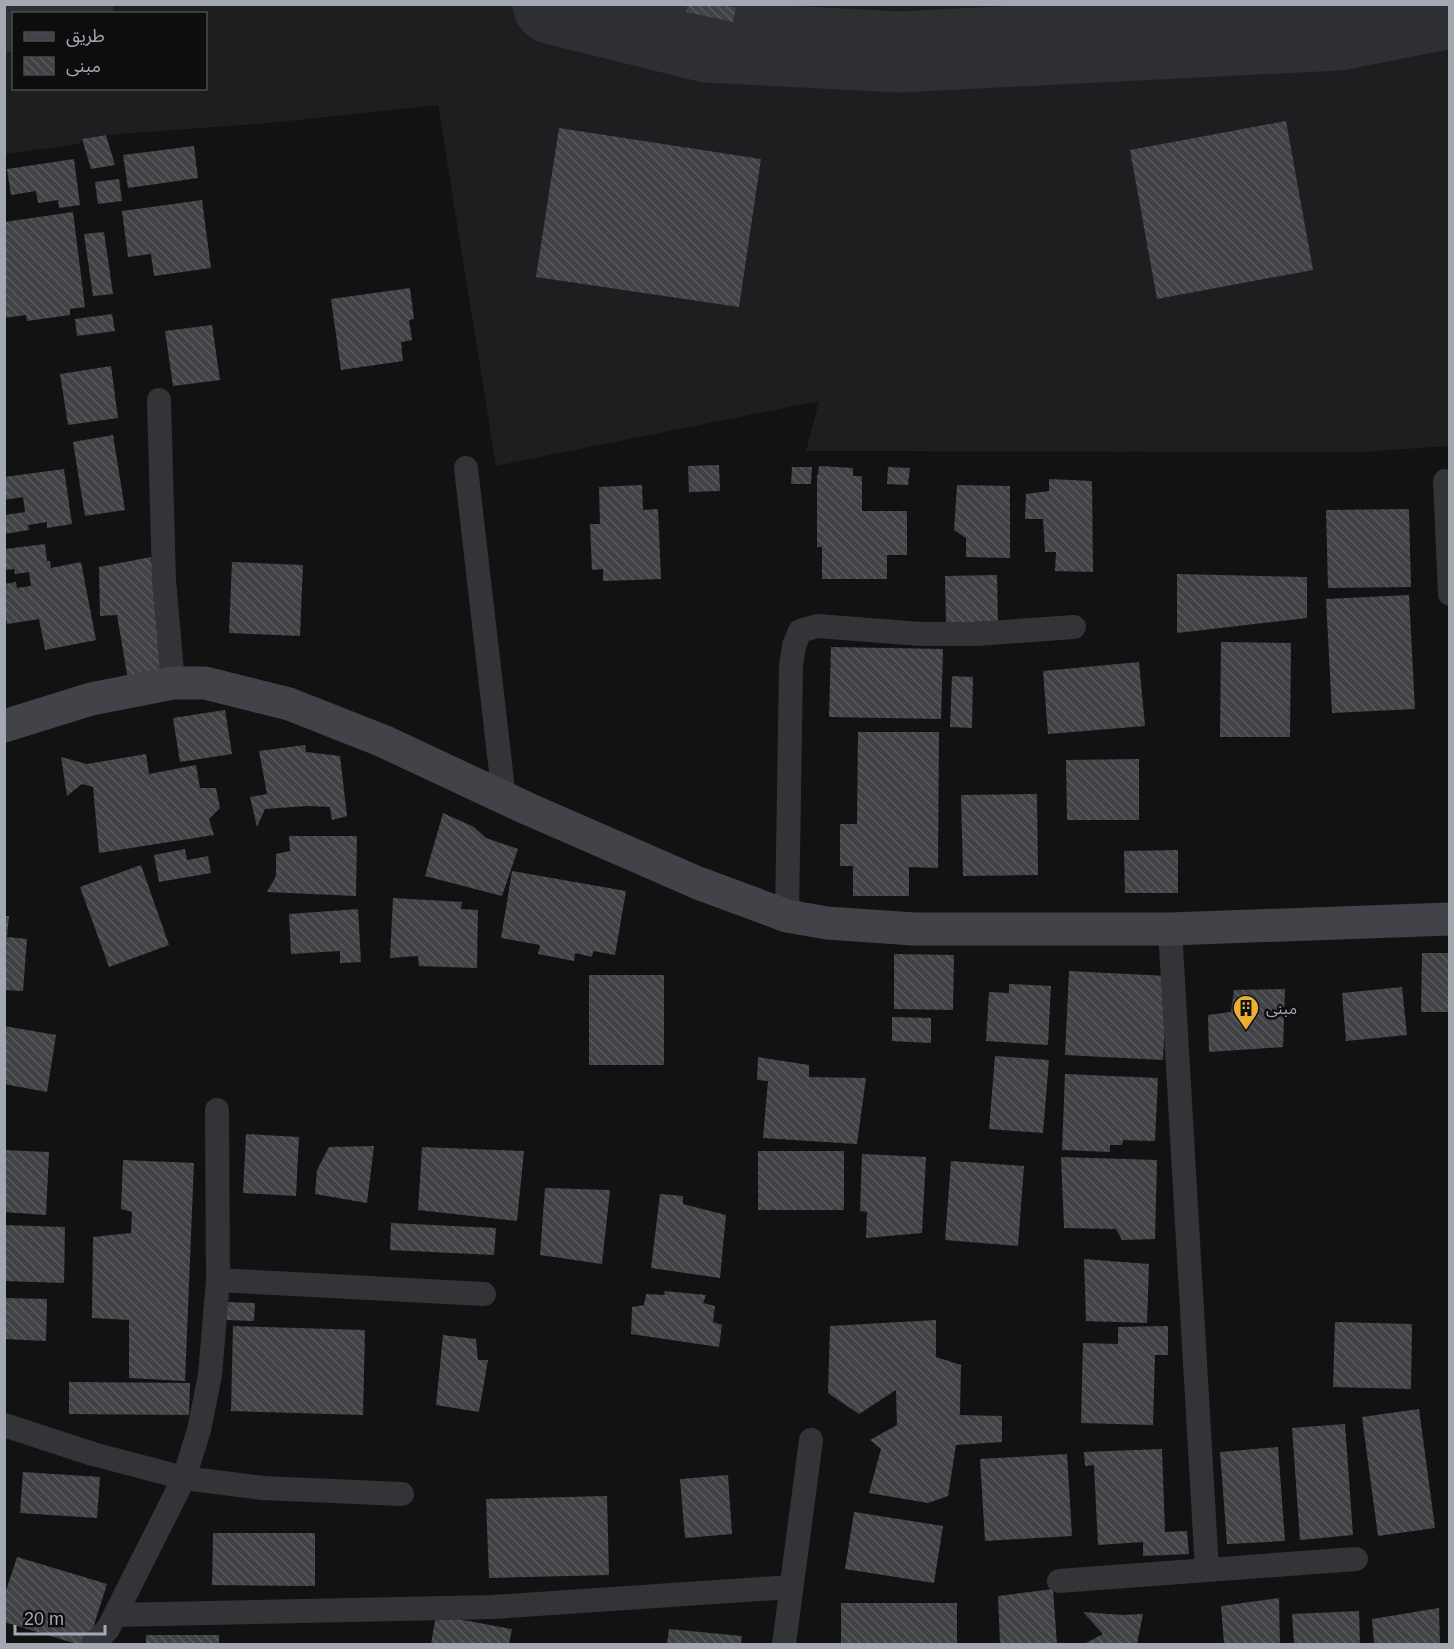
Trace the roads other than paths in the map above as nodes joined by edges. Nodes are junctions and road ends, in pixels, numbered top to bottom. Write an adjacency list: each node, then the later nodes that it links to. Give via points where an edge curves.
1 (159, 400): 6 (street, via 164,580)
2 (466, 468): 8 (street)
3 (1445, 481): 4 (street)
4 (1449, 594)
5 (1074, 627): 9 (street, via 976,634 817,626 800,631 791,666)
6 (173, 683): 7 (main road, via 91,699); 8 (main road, via 205,683 289,704 383,741)
7 (4, 726)
8 (504, 798): 9 (main road, via 698,884)
9 (787, 916): 11 (main road, via 914,929)
10 (1449, 920): 11 (main road)
11 (1170, 929): 20 (street)
12 (217, 1110): 13 (street)
13 (218, 1280): 14 (street); 17 (street, via 210,1375)
14 (484, 1294)
15 (4, 1425): 17 (street)
16 (812, 1440): 22 (street)
17 (184, 1478): 18 (street, via 263,1488); 23 (street)
18 (402, 1494)
19 (1356, 1559): 20 (street)
20 (1207, 1570): 21 (street)
21 (1059, 1581)
22 (792, 1587): 23 (street, via 493,1607); 25 (street)
23 (115, 1616): 24 (street)
24 (93, 1644)
25 (784, 1644)

